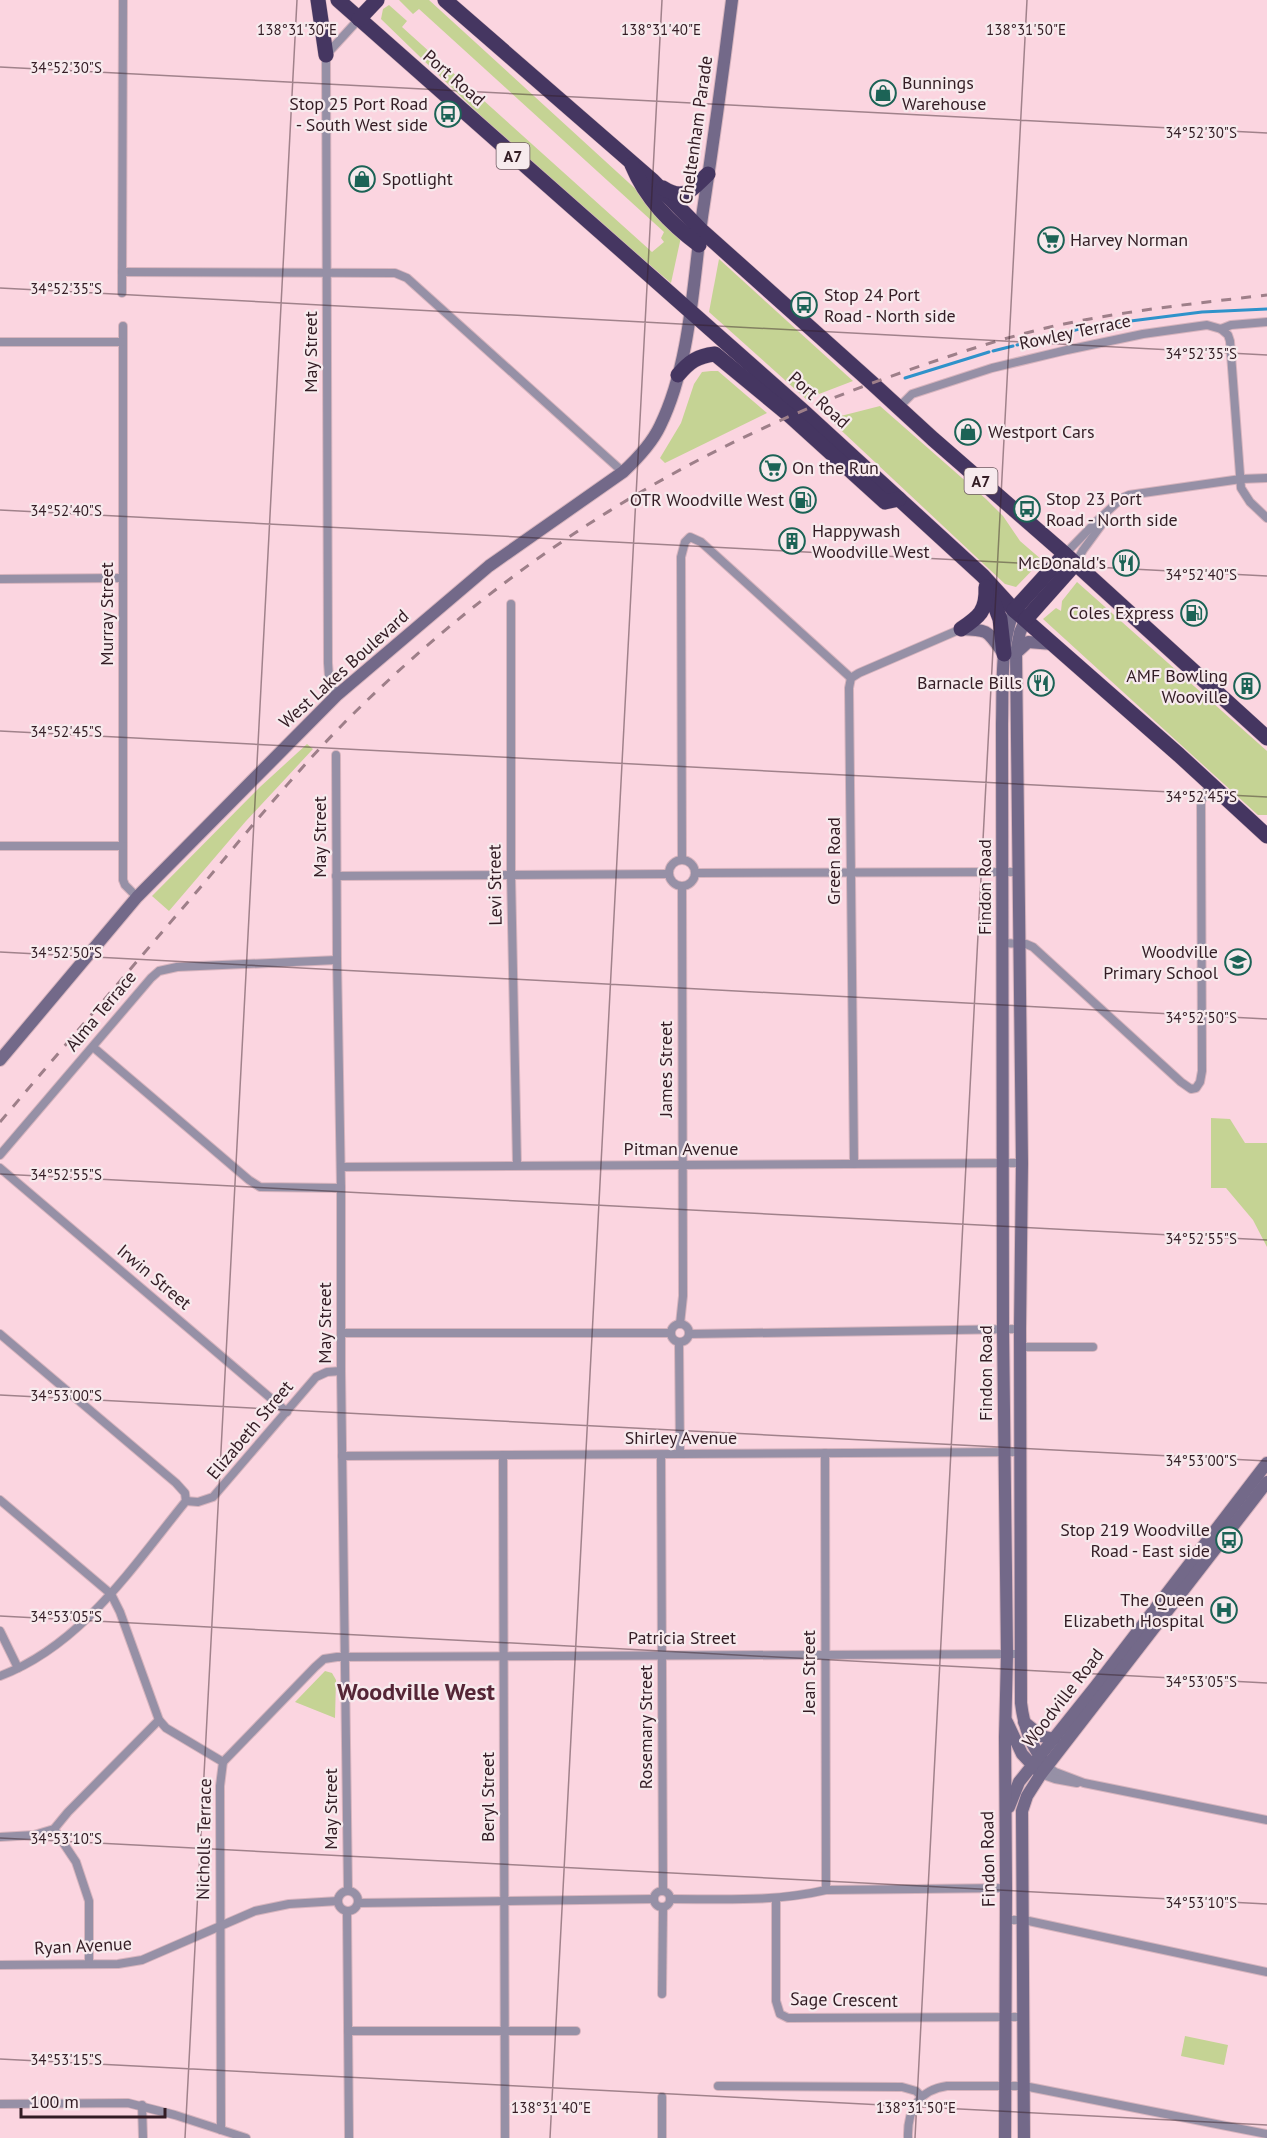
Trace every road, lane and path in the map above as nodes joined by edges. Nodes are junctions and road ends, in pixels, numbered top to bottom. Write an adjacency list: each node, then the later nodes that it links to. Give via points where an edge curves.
1 (123, 0): 13 (street)
2 (318, 0): 8 (highway)
3 (338, 0): 7 (highway, Port Road / A7)
4 (377, 0): 7 (highway)
5 (445, 0): 9 (highway, A7)
6 (732, 0): 10 (main road, Cheltenham Parade)
7 (359, 19): 8 (street); 16 (highway, Port Road / A7)
8 (326, 55): 14 (street, May Street)
9 (629, 160): 11 (highway, A7); 12 (highway, via 640,185 661,213)
10 (708, 174): 11 (highway, via 686,194 674,195); 12 (main road, Cheltenham Parade)
11 (653, 181): 12 (highway, A7)
12 (700, 238): 16 (main road, Cheltenham Parade); 23 (highway, A7)
13 (122, 272): 14 (street); 15 (street)
14 (328, 273): 24 (street, via 394,273 407,278); 40 (street, May Street, via 328,663)
15 (122, 292)
16 (690, 310): 22 (main road, West Lakes Boulevard); 27 (highway, Port Road / A7)
17 (1267, 322): 19 (street, Rowley Terrace)
18 (123, 326): 21 (street, Murray Street)
19 (1221, 329): 23 (street, Rowley Terrace, via 1207,325 1066,350 992,368 912,394); 26 (street, via 1230,341)
20 (0, 342): 21 (street)
21 (123, 342): 32 (street, Murray Street)
22 (678, 375): 24 (main road, West Lakes Boulevard, via 659,429); 27 (highway, via 690,361 715,354 885,502)
23 (899, 407): 30 (highway, A7)
24 (623, 472): 40 (main road, West Lakes Boulevard, via 489,566)
25 (1267, 478): 26 (street)
26 (1241, 479): 28 (street, via 1129,495); 29 (street, via 1241,491)
27 (899, 499): 31 (highway, Port Road / A7)
28 (1104, 516): 30 (street); 30 (street, via 1083,550)
29 (1267, 518)
30 (1070, 559): 35 (highway); 41 (highway, A7)
31 (983, 576): 35 (highway, Port Road / A7); 36 (highway, via 985,604 978,617); 38 (highway)
32 (123, 578): 33 (street); 46 (street, Murray Street)
33 (0, 579)
34 (511, 604): 53 (street, Levi Street)
35 (1020, 615): 37 (highway, Port Road / A7); 38 (main road, Findon Road, via 1009,623)
36 (961, 629): 38 (main road, via 984,630); 39 (street)
37 (1054, 644): 38 (main road, via 1028,642); 43 (highway, Port Road / A7)
38 (1010, 654): 48 (main road, Findon Road); 49 (main road, Findon Road)
39 (851, 678): 47 (street, via 701,542 690,537 685,542 681,557); 51 (street, Green Road)
40 (336, 696): 56 (main road, West Lakes Boulevard)
41 (1267, 738)
42 (336, 755): 54 (street, May Street)
43 (1212, 785): 44 (highway, Port Road / A7); 58 (street, via 1201,802 1202,1071 1196,1088 1181,1082 1032,947)
44 (1265, 831)
45 (0, 846): 46 (street)
46 (123, 846): 56 (street, Murray Street, via 123,880)
47 (682, 860): 50 (street, via 693,865); 52 (street, via 674,863)
48 (1003, 872): 49 (street); 51 (street); 57 (main road, Findon Road)
49 (1019, 872): 58 (main road, Findon Road)
50 (695, 873): 51 (street); 55 (street, via 693,880)
51 (850, 873): 65 (street, Green Road)
52 (669, 874): 53 (street); 55 (street, via 672,881)
53 (511, 875): 54 (street); 67 (street, Levi Street)
54 (336, 876): 59 (street, May Street)
55 (682, 886): 66 (street, James Street)
56 (137, 897): 61 (main road, West Lakes Boulevard)
57 (1002, 943): 58 (street); 63 (main road, Findon Road)
58 (1020, 943): 64 (main road, Findon Road)
59 (337, 960): 60 (street, Alma Terrace, via 159,971); 68 (street, May Street)
60 (93, 1047): 62 (street, Alma Terrace); 70 (street, via 260,1187)
61 (0, 1060)
62 (0, 1155)
63 (1003, 1163): 64 (street, Pitman Avenue); 65 (street, Pitman Avenue); 72 (main road, Findon Road)
64 (1022, 1163): 73 (main road, Findon Road)
65 (854, 1164): 66 (street, Pitman Avenue)
66 (682, 1165): 67 (street, Pitman Avenue); 71 (street, James Street)
67 (517, 1166): 68 (street, Pitman Avenue)
68 (341, 1167): 70 (street, May Street)
69 (0, 1168): 82 (street, Irwin Street)
70 (341, 1188): 74 (street, May Street)
71 (680, 1324): 75 (street); 77 (street)
72 (1003, 1329): 73 (street); 77 (street); 83 (main road, Findon Road)
73 (1020, 1329): 79 (main road, Findon Road)
74 (341, 1332): 75 (street); 81 (street, May Street)
75 (671, 1333): 78 (street)
76 (0, 1334): 93 (street, via 178,1484)
77 (689, 1334): 78 (street)
78 (679, 1342): 85 (street)
79 (1020, 1347): 80 (street); 84 (main road, Findon Road)
80 (1093, 1347)
81 (341, 1371): 82 (street, Elizabeth Street, via 316,1377); 89 (street, May Street)
82 (286, 1412): 93 (street, Elizabeth Street, via 213,1497)
83 (1004, 1452): 84 (street, Shirley Avenue); 86 (street, Shirley Avenue); 97 (main road, Findon Road)
84 (1021, 1452): 98 (main road, Findon Road)
85 (680, 1454): 86 (street, Shirley Avenue); 88 (street, Shirley Avenue)
86 (825, 1454): 96 (street, Jean Street)
87 (503, 1455): 88 (street, Shirley Avenue); 89 (street, Shirley Avenue); 100 (street, Beryl Street)
88 (661, 1455): 99 (street, Rosemary Street)
89 (342, 1456): 101 (street, May Street)
90 (1267, 1463): 107 (main road, Woodville Road)
91 (1267, 1482): 109 (main road, Woodville Road)
92 (0, 1500): 94 (street)
93 (186, 1502): 94 (street)
94 (111, 1594): 102 (street, via 75,1630); 104 (street)
95 (0, 1631): 102 (street)
96 (825, 1654): 97 (street, Patricia Street); 99 (street, Patricia Street); 115 (street, Jean Street)
97 (1007, 1654): 98 (street, Patricia Street); 105 (main road, Findon Road)
98 (1020, 1654): 106 (main road, Findon Road)
99 (662, 1655): 100 (street, Patricia Street); 117 (street, Rosemary Street)
100 (504, 1656): 101 (street, Patricia Street); 121 (street, Beryl Street)
101 (345, 1657): 108 (street, Patricia Street, via 324,1659); 116 (street, May Street)
102 (18, 1668): 103 (street)
103 (0, 1676)
104 (159, 1720): 108 (street, Nicholls Terrace); 112 (street)
105 (1006, 1721): 109 (main road, via 1022,1754); 110 (main road, Findon Road)
106 (1024, 1722): 107 (main road, via 1041,1736); 109 (main road, Findon Road)
107 (1054, 1739): 109 (main road, Woodville Road)
108 (223, 1762): 128 (street, Nicholls Terrace)
109 (1040, 1766): 110 (main road, Woodville Road, via 1018,1782); 111 (street, via 1072,1784); 127 (main road, Findon Road, via 1022,1811)
110 (1005, 1816): 114 (main road, Findon Road)
111 (1267, 1820)
112 (54, 1829): 113 (street, via 34,1835); 129 (street, via 76,1862 89,1901)
113 (0, 1837)
114 (1006, 1888): 115 (street); 126 (main road, Findon Road)
115 (826, 1890): 120 (street)
116 (348, 1891): 122 (street); 123 (street, via 357,1896)
117 (663, 1891): 118 (street); 119 (street)
118 (654, 1899): 121 (street); 124 (street)
119 (671, 1899): 120 (street); 124 (street)
120 (776, 1899): 133 (street, Sage Crescent, via 780,2014 788,2018)
121 (505, 1900): 123 (street); 136 (street, Beryl Street)
122 (338, 1901): 125 (street); 128 (street, Ryan Avenue, via 255,1911)
123 (358, 1903): 125 (street)
124 (663, 1908): 132 (street)
125 (347, 1912): 135 (street)
126 (1006, 1920): 127 (street); 133 (main road, Findon Road)
127 (1023, 1920): 131 (street); 134 (main road, Findon Road)
128 (220, 1926): 129 (street, Ryan Avenue, via 142,1960); 145 (street, Nicholls Terrace)
129 (89, 1964): 130 (street, Ryan Avenue)
130 (0, 1965)
131 (1267, 1972)
132 (662, 1994)
133 (1005, 2017): 134 (street, Sage Crescent); 139 (main road, Findon Road)
134 (1024, 2017): 140 (main road, Findon Road)
135 (348, 2031): 136 (street); 149 (street)
136 (505, 2031): 137 (street); 150 (street, Beryl Street)
137 (576, 2031)
138 (718, 2086): 141 (street, via 902,2087)
139 (1005, 2086): 140 (street); 141 (street, via 938,2087); 153 (main road, Findon Road)
140 (1024, 2086): 146 (street); 154 (main road, Findon Road)
141 (921, 2096): 152 (street, via 911,2115)
142 (662, 2097): 151 (street)
143 (0, 2104): 144 (street)
144 (142, 2106): 145 (street); 147 (street)
145 (221, 2130): 148 (street)
146 (1267, 2134)
147 (142, 2138)
148 (246, 2138)
149 (349, 2138)
150 (505, 2138)
151 (662, 2138)
152 (908, 2138)
153 (1005, 2138)
154 (1024, 2138)

